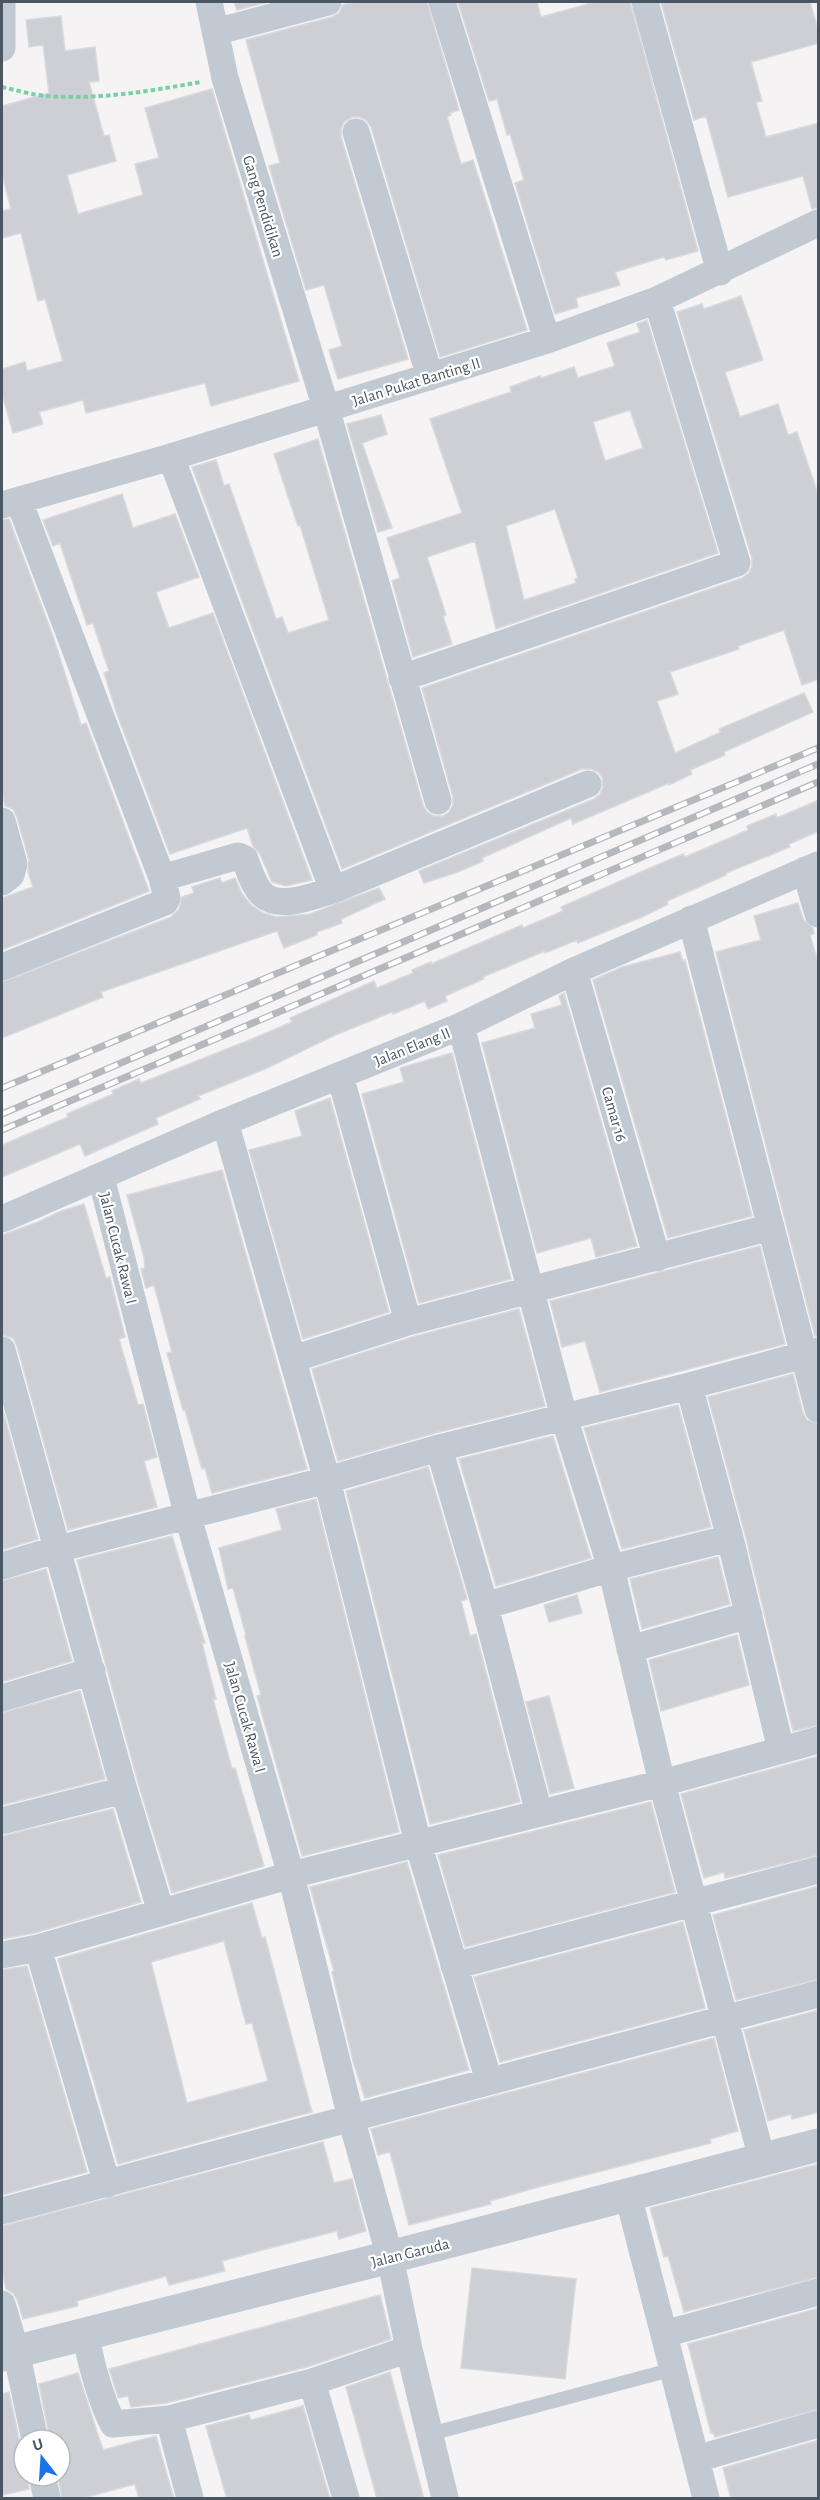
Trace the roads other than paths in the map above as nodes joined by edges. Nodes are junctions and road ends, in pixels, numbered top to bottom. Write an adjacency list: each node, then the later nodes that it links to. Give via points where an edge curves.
1 (3, 2): 7 (street)
2 (209, 2): 6 (street, Gang Pendidikan)
3 (328, 2): 6 (street)
4 (442, 2): 12 (street)
5 (645, 2): 10 (street)
6 (216, 32): 14 (street, Gang Pendidikan, via 225,78)
7 (2, 48)
8 (356, 132): 13 (street)
9 (819, 223): 10 (street, Jalan Pukat Banting II)
10 (720, 272): 11 (street, Jalan Pukat Banting II)
11 (657, 300): 12 (street, Jalan Pukat Banting II); 17 (street, via 737,563)
12 (547, 340): 13 (street, Jalan Pukat Banting II)
13 (430, 377): 14 (street, Jalan Pukat Banting II)
14 (326, 408): 15 (street, Jalan Pukat Banting II); 17 (street, Gang Pendidikan)
15 (171, 457): 16 (street, Jalan Pukat Banting II); 24 (street)
16 (10, 503): 22 (street)
17 (402, 678): 19 (street, Gang Pendidikan)
18 (588, 784): 24 (street)
19 (438, 801)
20 (2, 821): 23 (street, via 14,864 11,875)
21 (812, 867): 25 (street); 26 (street, Jalan Elang II)
22 (162, 878): 24 (street, via 238,856 244,859 260,892 271,900 296,900); 27 (street, via 165,902)
23 (2, 882)
24 (333, 890)
25 (819, 914)
26 (691, 919): 28 (street, Jalan Elang II); 34 (street)
27 (2, 967)
28 (574, 971): 29 (street, Jalan Elang II); 35 (street, Camar 16)
29 (462, 1026): 30 (street, Jalan Elang II); 36 (street)
30 (340, 1075): 31 (street, Jalan Elang II); 37 (street)
31 (225, 1122): 32 (street, Jalan Elang II); 40 (street)
32 (101, 1177): 33 (street, Jalan Elang II); 47 (street, Jalan Cucak Rawa I)
33 (2, 1219)
34 (771, 1227): 35 (street); 39 (street)
35 (657, 1258): 36 (street)
36 (530, 1290): 37 (street); 44 (street)
37 (408, 1322): 40 (street)
38 (2, 1350): 42 (street)
39 (811, 1353): 41 (street); 43 (street)
40 (293, 1359): 46 (street)
41 (689, 1386): 44 (street); 48 (street)
42 (8, 1399): 49 (street)
43 (819, 1409)
44 (564, 1417): 45 (street); 51 (street)
45 (439, 1448): 46 (street); 52 (street)
46 (327, 1480): 47 (street); 63 (street)
47 (188, 1517): 49 (street); 65 (street, Jalan Cucak Rawa I)
48 (730, 1538): 51 (street); 53 (street)
49 (58, 1549): 50 (street); 55 (street)
50 (2, 1566)
51 (610, 1568): 52 (street); 54 (street)
52 (485, 1606): 61 (street)
53 (748, 1615): 54 (street); 58 (street)
54 (630, 1649): 59 (street)
55 (92, 1671): 56 (street); 60 (street)
56 (2, 1698)
57 (819, 1740): 58 (street)
58 (781, 1750): 59 (street)
59 (662, 1783): 61 (street); 66 (street)
60 (124, 1790): 62 (street); 67 (street)
61 (539, 1814): 63 (street)
62 (2, 1821)
63 (418, 1843): 65 (street); 70 (street)
64 (819, 1870): 66 (street)
65 (291, 1875): 67 (street); 74 (street, Jalan Cucak Rawa I)
66 (695, 1903): 70 (street); 72 (street)
67 (160, 1912): 68 (street)
68 (38, 1947): 69 (street); 77 (street)
69 (2, 1955)
70 (454, 1966): 73 (street)
71 (819, 1994): 72 (street)
72 (725, 2018): 73 (street); 76 (street)
73 (489, 2081): 74 (street)
74 (351, 2118): 77 (street); 80 (street, Jalan Cucak Rawa I)
75 (819, 2145): 76 (street, Jalan Garuda)
76 (762, 2160): 78 (street, Jalan Garuda)
77 (107, 2184): 79 (street)
78 (628, 2195): 80 (street, Jalan Garuda); 84 (street)
79 (2, 2211)
80 (390, 2257): 83 (street, Jalan Garuda); 85 (street, Jalan Cucak Rawa I)
81 (819, 2292): 84 (street)
82 (2, 2304): 86 (street)
83 (85, 2333): 86 (street, Jalan Garuda); 89 (street, via 113,2424)
84 (664, 2334): 87 (street)
85 (409, 2349): 88 (street); 92 (street, Jalan Cucak Rawa I)
86 (9, 2353): 91 (street)
87 (674, 2368): 92 (lane); 93 (street)
88 (312, 2382): 89 (street); 95 (street)
89 (169, 2419): 94 (street)
90 (819, 2424): 93 (street)
91 (31, 2428)
92 (430, 2434): 96 (street, Jalan Cucak Rawa I)
93 (696, 2459): 97 (street)
94 (190, 2499)
95 (346, 2499)
96 (446, 2499)
97 (706, 2499)

